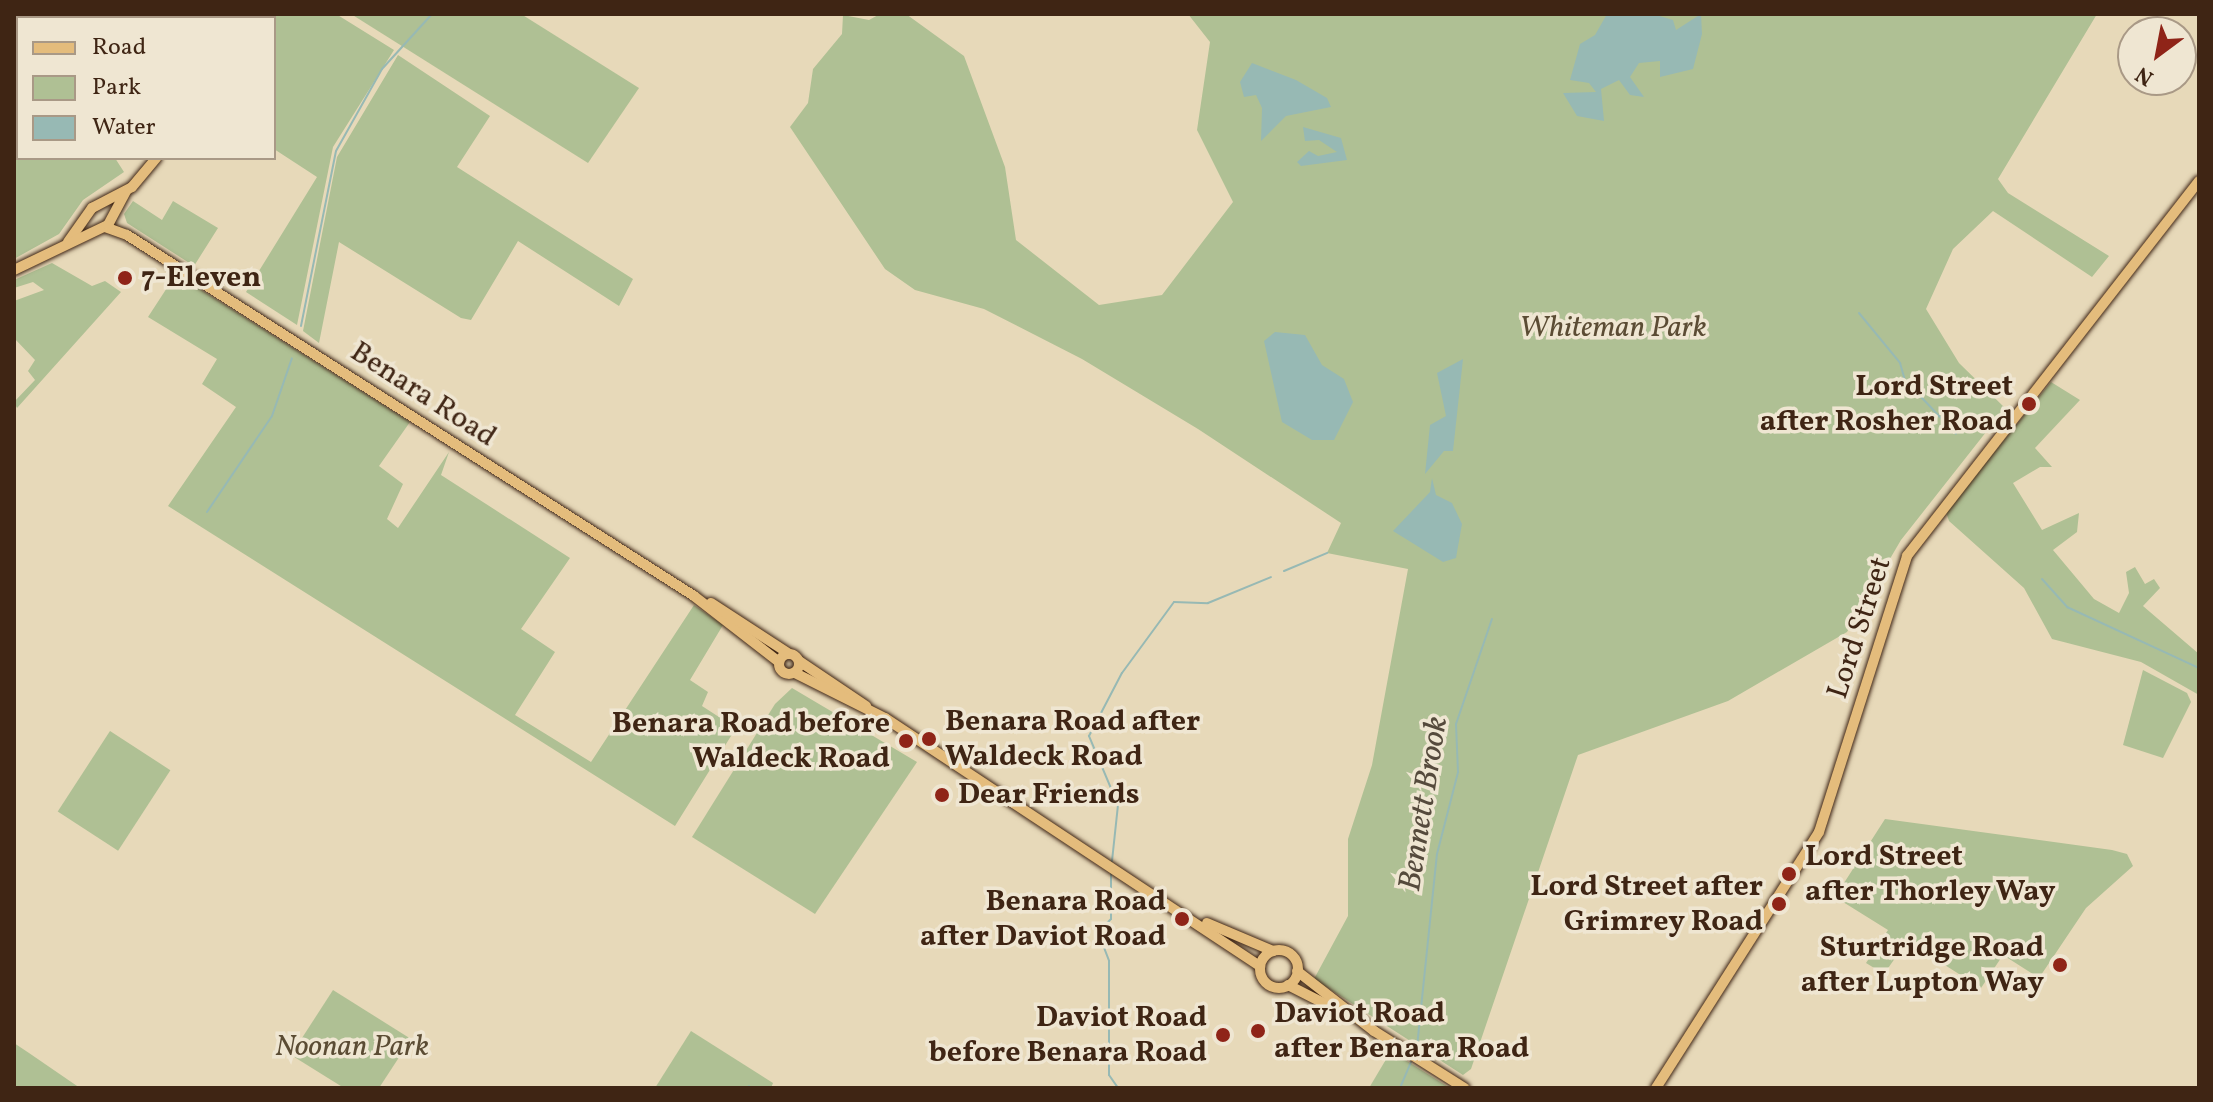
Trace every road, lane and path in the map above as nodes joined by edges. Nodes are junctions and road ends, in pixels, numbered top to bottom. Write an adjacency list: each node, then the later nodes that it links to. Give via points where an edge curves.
1 (154, 160): 3 (main road)
2 (2199, 181): 24 (main road, Lord Street, via 1907,556 1819,832)
3 (126, 191): 4 (main road); 6 (main road)
4 (104, 204): 5 (main road); 6 (main road, Benara Road)
5 (89, 215): 7 (main road); 9 (main road)
6 (113, 215): 7 (main road); 8 (main road, Benara Road)
7 (103, 228): 8 (main road, Benara Road); 9 (main road)
8 (126, 234): 11 (main road, Benara Road)
9 (67, 244): 10 (main road)
10 (14, 270)
11 (694, 596): 12 (main road, Benara Road, via 734,614); 14 (main road, Benara Road)
12 (788, 653): 13 (main road); 14 (main road)
13 (799, 661): 15 (main road); 16 (main road)
14 (779, 662): 15 (main road, via 783,672)
15 (795, 673): 16 (main road)
16 (877, 715): 17 (main road)
17 (1190, 916): 18 (main road); 19 (main road)
18 (1273, 951): 19 (main road); 20 (main road, via 1293,956)
19 (1260, 966): 21 (main road, via 1267,983)
20 (1297, 971): 21 (main road); 22 (main road)
21 (1288, 985): 22 (main road)
22 (1364, 1024): 23 (main road)
23 (1464, 1088)
24 (1656, 1088)

